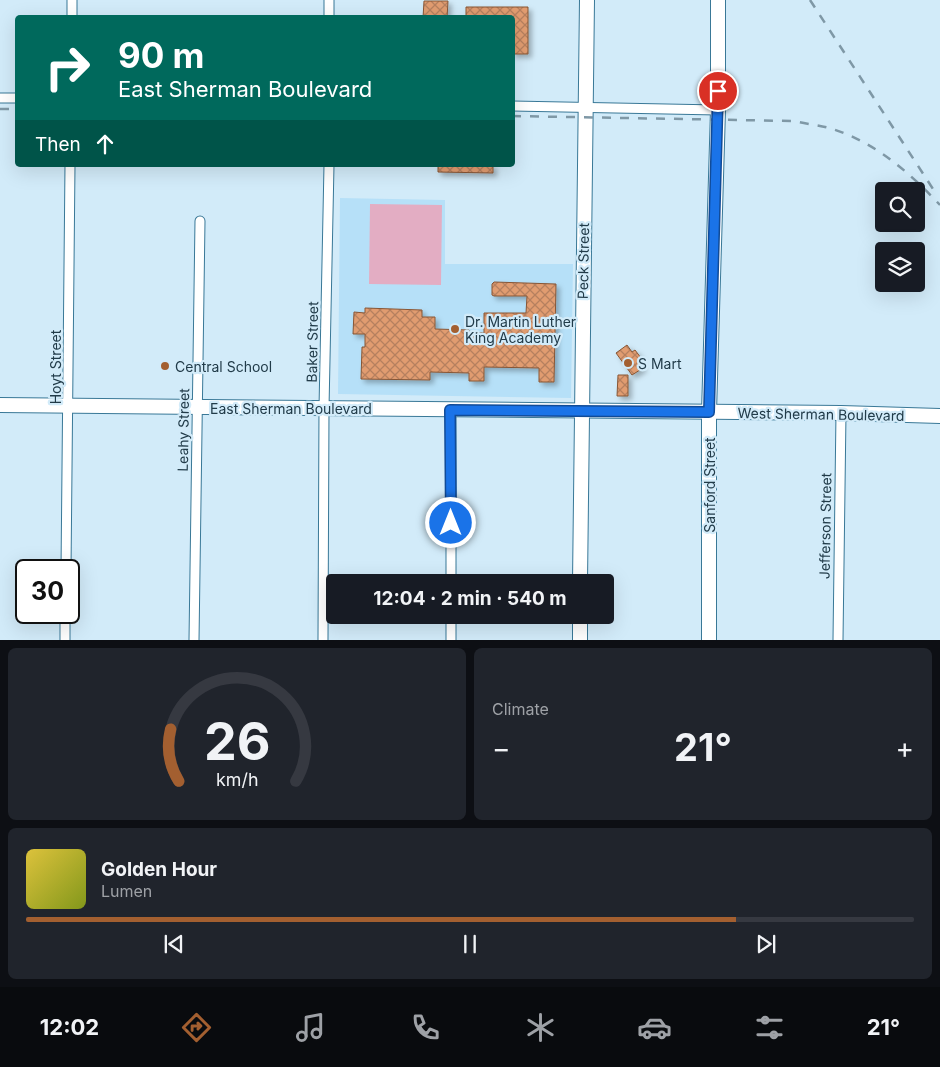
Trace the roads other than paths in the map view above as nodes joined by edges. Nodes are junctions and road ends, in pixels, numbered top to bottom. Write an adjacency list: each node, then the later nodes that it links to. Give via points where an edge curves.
1 (72, 0): 5 (street)
2 (329, 0): 6 (street)
3 (587, 0): 10 (street, Peck Street)
4 (718, 0): 11 (street, Sanford Street)
5 (72, 15)
6 (329, 15)
7 (0, 98): 8 (street)
8 (15, 98)
9 (515, 106): 10 (street)
10 (586, 107): 11 (street); 20 (street, Peck Street)
11 (718, 110): 21 (street, Sanford Street)
12 (70, 167): 16 (street, Hoyt Street)
13 (329, 167): 18 (street, Baker Street)
14 (200, 221): 17 (street, Leahy Street)
15 (0, 405): 16 (street, East Sherman Boulevard)
16 (68, 406): 17 (street, East Sherman Boulevard); 24 (street, Hoyt Street)
17 (197, 408): 18 (street, East Sherman Boulevard); 31 (street, Leahy Street)
18 (324, 408): 19 (street, East Sherman Boulevard); 32 (street, Baker Street)
19 (450, 410): 20 (street, East Sherman Boulevard); 25 (street)
20 (581, 410): 21 (street, West Sherman Boulevard); 26 (street, Peck Street)
21 (709, 412): 22 (street, West Sherman Boulevard); 35 (street, Sanford Street)
22 (840, 413): 23 (street, West Sherman Boulevard); 36 (street, Jefferson Street)
23 (940, 416)
24 (66, 559)
25 (451, 574)
26 (580, 574)
27 (65, 624): 30 (street)
28 (451, 624): 33 (street)
29 (580, 624): 34 (street)
30 (65, 640)
31 (194, 640)
32 (323, 640)
33 (451, 640)
34 (580, 640)
35 (709, 640)
36 (838, 640)

